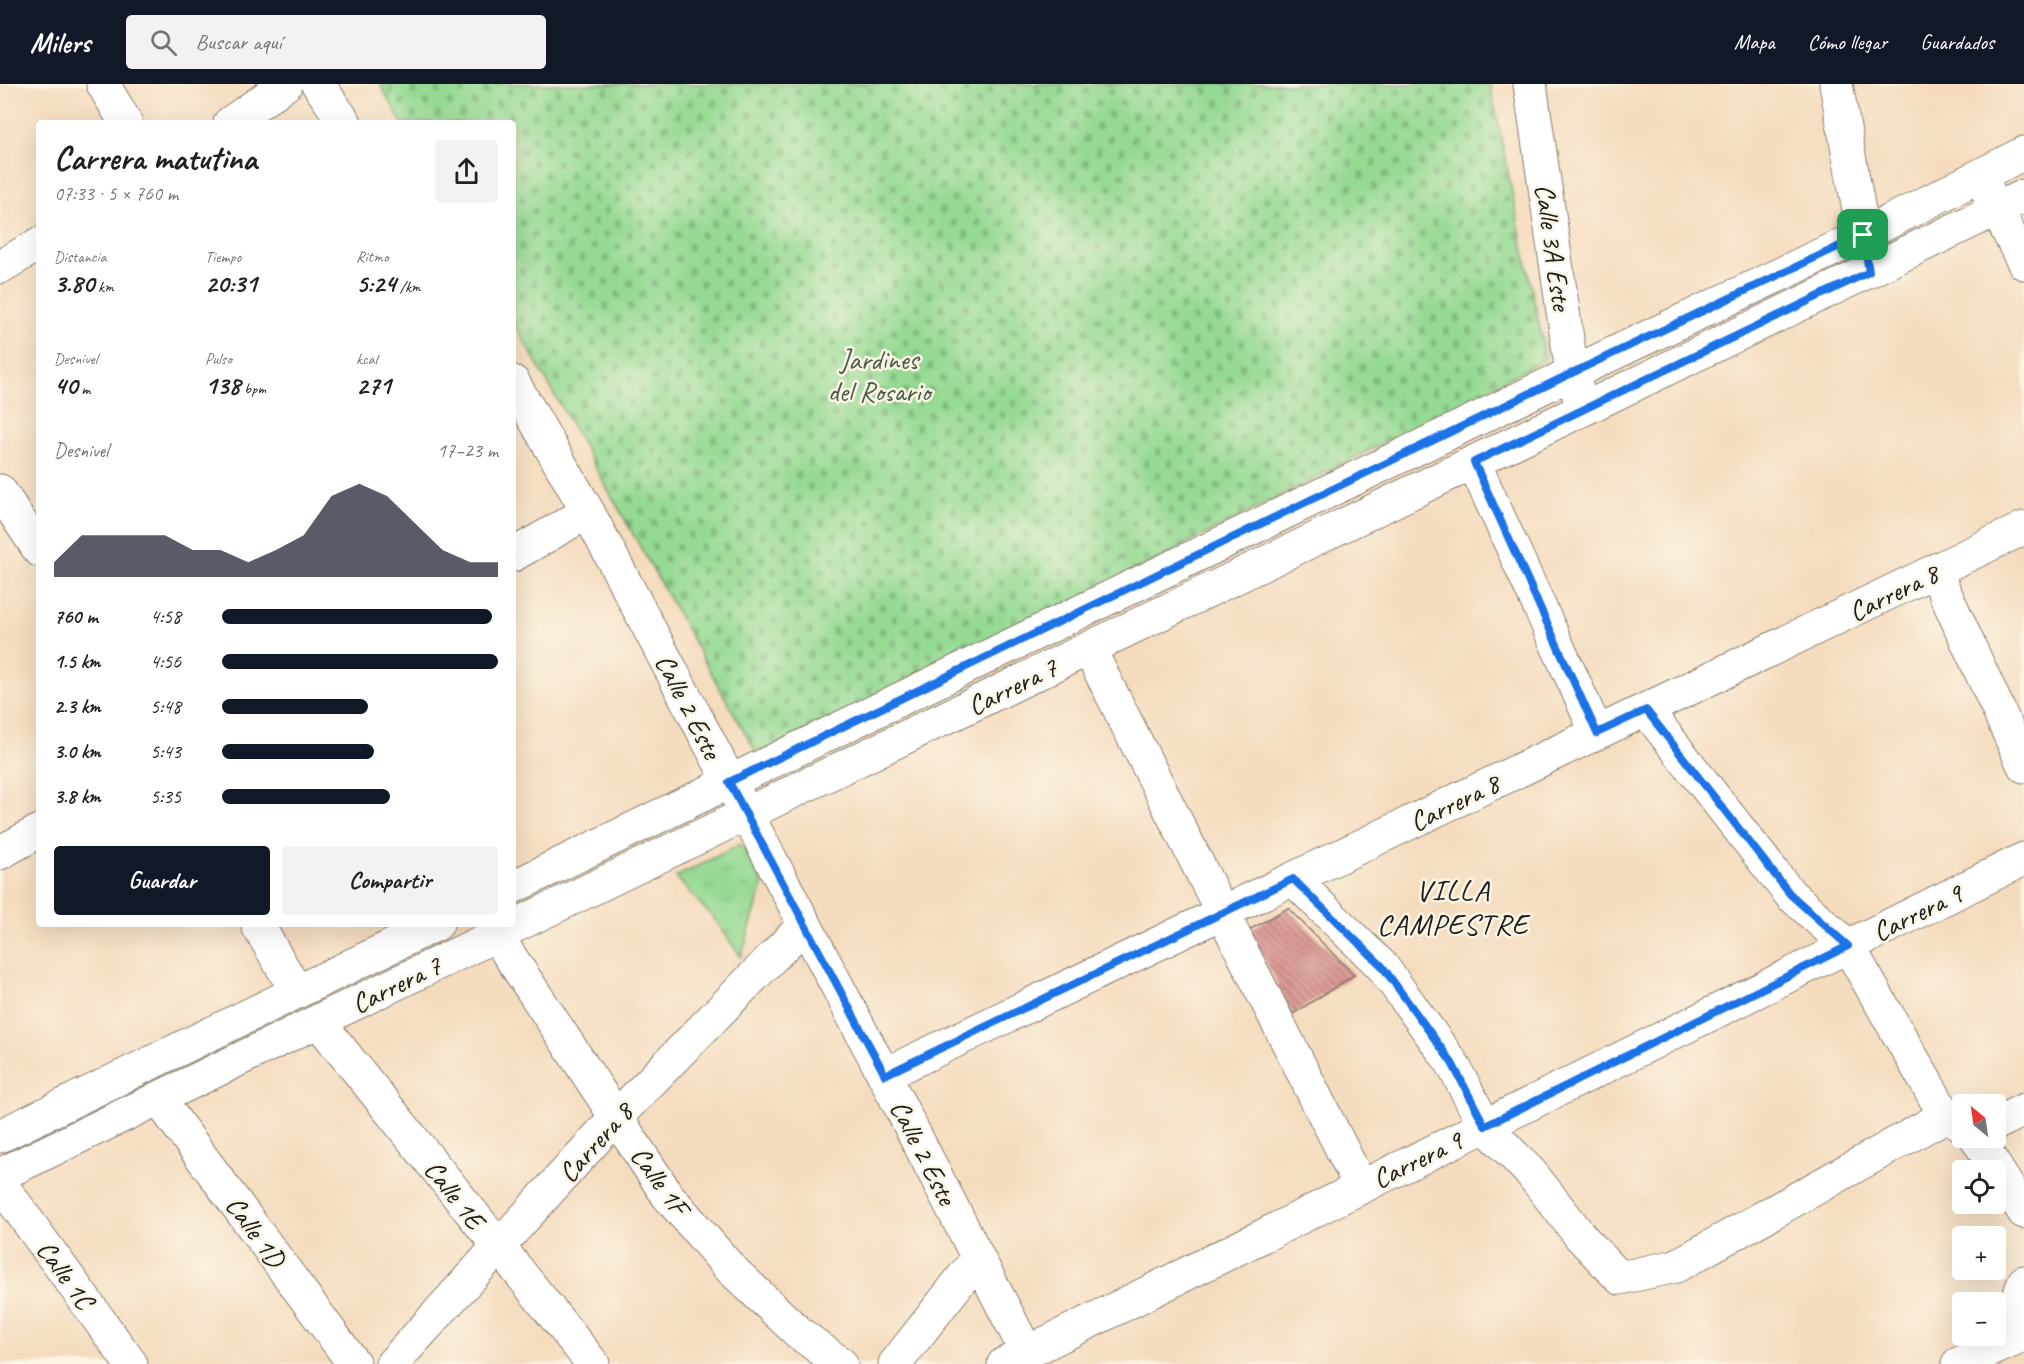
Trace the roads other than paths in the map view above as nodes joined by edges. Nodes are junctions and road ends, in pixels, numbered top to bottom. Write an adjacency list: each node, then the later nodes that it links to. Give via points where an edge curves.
1 (103, 84): 6 (street)
2 (286, 84): 7 (street)
3 (318, 84): 8 (street)
4 (1530, 84): 17 (street, Calle 3A Este)
5 (1836, 84): 12 (street)
6 (124, 120)
7 (234, 120)
8 (343, 120)
9 (2024, 153): 10 (street, Carrera 7)
10 (1980, 174): 11 (street); 12 (street, Carrera 7)
11 (2011, 203): 14 (street); 16 (street, Carrera 7)
12 (1863, 235): 16 (street); 17 (street, Carrera 7)
13 (36, 246): 15 (street)
14 (2024, 263)
15 (0, 267)
16 (1869, 272): 19 (street, Carrera 7)
17 (1572, 373): 19 (street, Calle 3A Este); 31 (street, Carrera 7)
18 (516, 387): 22 (street, Calle 2 Este)
19 (1583, 410): 20 (street, Carrera 7)
20 (1474, 462): 27 (street, Carrera 7); 29 (street)
21 (0, 491): 24 (street)
22 (588, 512): 25 (street); 31 (street, Calle 2 Este)
23 (2024, 528): 26 (street, Carrera 8)
24 (36, 545)
25 (516, 553)
26 (1935, 571): 28 (street, Carrera 8); 30 (street)
27 (1089, 649): 32 (street, Carrera 7); 38 (street)
28 (1646, 710): 29 (street, Carrera 8); 45 (street, via 1790,894)
29 (1597, 733): 36 (street, Carrera 8)
30 (2024, 766)
31 (729, 782): 32 (street, Calle 2 Este); 37 (street, Carrera 7)
32 (746, 815): 39 (street, Carrera 7); 40 (street, Calle 2 Este)
33 (36, 833): 34 (street)
34 (0, 853)
35 (2024, 859): 45 (street, Carrera 9)
36 (1293, 879): 38 (street, Carrera 8); 55 (street, via 1382,966 1452,1063)
37 (516, 886)
38 (1220, 914): 48 (street, Carrera 8); 60 (street)
39 (516, 925)
40 (804, 925): 48 (street, Calle 2 Este); 51 (street, Carrera 8)
41 (259, 927): 46 (street)
42 (431, 927): 46 (street, Carrera 7)
43 (513, 927): 44 (street, Carrera 7)
44 (496, 935): 47 (street, Carrera 7); 51 (street, Calle 1F)
45 (1848, 946): 52 (street, via 1938,1103); 55 (street, Carrera 9)
46 (297, 992): 56 (street, Carrera 7)
47 (318, 1022): 49 (street, Carrera 7); 62 (street, Calle 1E)
48 (885, 1075): 63 (street, Calle 2 Este)
49 (158, 1098): 58 (street, Carrera 7); 68 (street, Calle 1D)
50 (2024, 1110): 53 (street)
51 (616, 1117): 62 (street, Carrera 8); 71 (street, Calle 1F, via 668,1196 730,1268 799,1333)
52 (1952, 1117)
53 (2006, 1119)
54 (1952, 1122): 55 (street, via 1676,1266 1620,1278 1581,1237 1531,1173)
55 (1485, 1126): 60 (street, Carrera 9)
56 (0, 1136)
57 (1983, 1148): 61 (street)
58 (0, 1175)
59 (0, 1183): 67 (street, Calle 1C)
60 (1361, 1187): 66 (street, Carrera 9)
61 (2024, 1212)
62 (498, 1249): 69 (street, Carrera 8); 70 (street, Calle 1E)
63 (978, 1258): 66 (street, Calle 2 Este); 72 (street)
64 (2024, 1282): 65 (street, via 2012,1315)
65 (2010, 1348): 73 (street)
66 (1016, 1358)
67 (132, 1364)
68 (354, 1364)
69 (392, 1364)
70 (593, 1364)
71 (841, 1364)
72 (896, 1364)
73 (1958, 1364)

